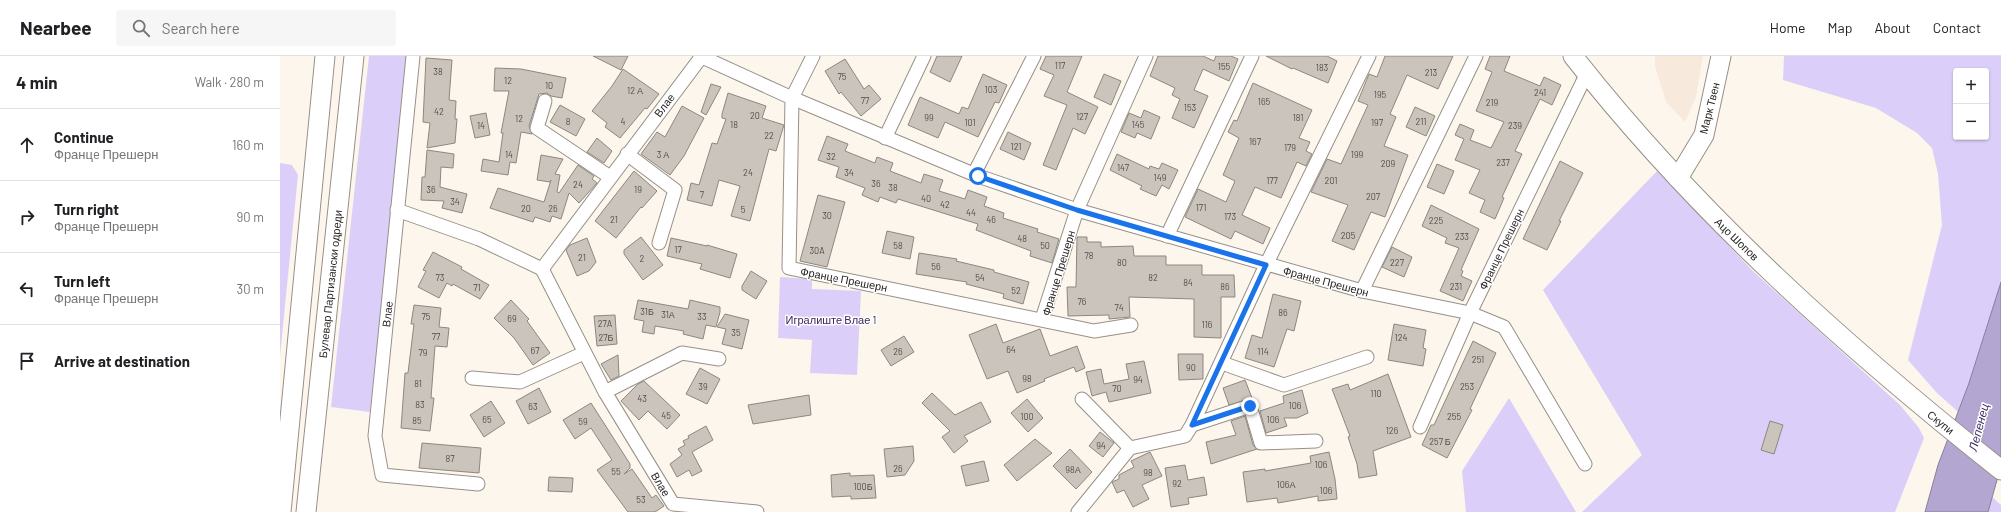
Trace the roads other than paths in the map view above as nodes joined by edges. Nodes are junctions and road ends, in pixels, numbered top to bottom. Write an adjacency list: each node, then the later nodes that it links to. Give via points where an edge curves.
1 (325, 56): 47 (street)
2 (354, 56): 48 (street, Булевар Партизански одреди)
3 (413, 56): 22 (street, Влае)
4 (701, 56): 15 (street, Францe Прешерн); 18 (street, Влае)
5 (813, 56): 15 (street, Францe Прешерн)
6 (924, 56): 17 (street)
7 (1034, 56): 19 (street)
8 (1146, 56): 23 (street, Франце Прешерн)
9 (1252, 56): 24 (street)
10 (1368, 56): 26 (street)
11 (1476, 56): 28 (street)
12 (1573, 56): 14 (street, Ацо Шопов)
13 (1721, 56): 21 (street, Марк Твен, via 1704,135)
14 (1587, 73): 21 (street, Ацо Шопов); 29 (street, Франце Прешерн)
15 (792, 98): 17 (street, Францe Прешерн); 30 (street, Францe Прешерн, via 789,268)
16 (545, 102): 20 (street, via 537,128)
17 (885, 138): 19 (street, Францe Прешерн)
18 (627, 154): 20 (street, Влае); 25 (street, via 675,190)
19 (974, 174): 23 (street, Францe Прешерн)
20 (610, 177): 27 (street, Влае)
21 (1678, 178): 39 (street, Ацо Шопов, via 1794,294)
22 (397, 210): 27 (street, via 479,239); 46 (street, Влае, via 375,436 382,475)
23 (1077, 210): 24 (street, Францe Прешерн); 30 (street, Франце Прешерн)
24 (1167, 236): 26 (street, Францe Прешерн)
25 (658, 244)
26 (1266, 265): 28 (street, Францe Прешерн); 35 (street)
27 (542, 269): 32 (street, Влае)
28 (1362, 291): 29 (street, Францe Прешерн)
29 (1470, 313): 41 (street, Франце Прешерн); 44 (street, Францe Прешерн, via 1504,326)
30 (1042, 319): 31 (street, Франце Прешерн, via 1094,331)
31 (1131, 325)
32 (584, 353): 36 (street, via 520,382); 37 (street, Влае)
33 (1367, 357): 35 (street, via 1284,385)
34 (719, 359): 37 (street, via 682,353)
35 (1222, 363): 40 (street)
36 (472, 378)
37 (606, 392): 49 (street, Влае, via 673,504)
38 (1082, 399): 43 (street)
39 (1918, 404): 45 (street, Скупи)
40 (1192, 425): 42 (street, via 1250,406 1262,443); 43 (street, via 1185,436)
41 (1420, 427)
42 (1316, 441)
43 (1130, 448): 50 (street)
44 (1584, 464)
45 (2001, 470)
46 (478, 484)
47 (280, 512)
48 (306, 512)
49 (757, 512)
50 (1078, 512)

